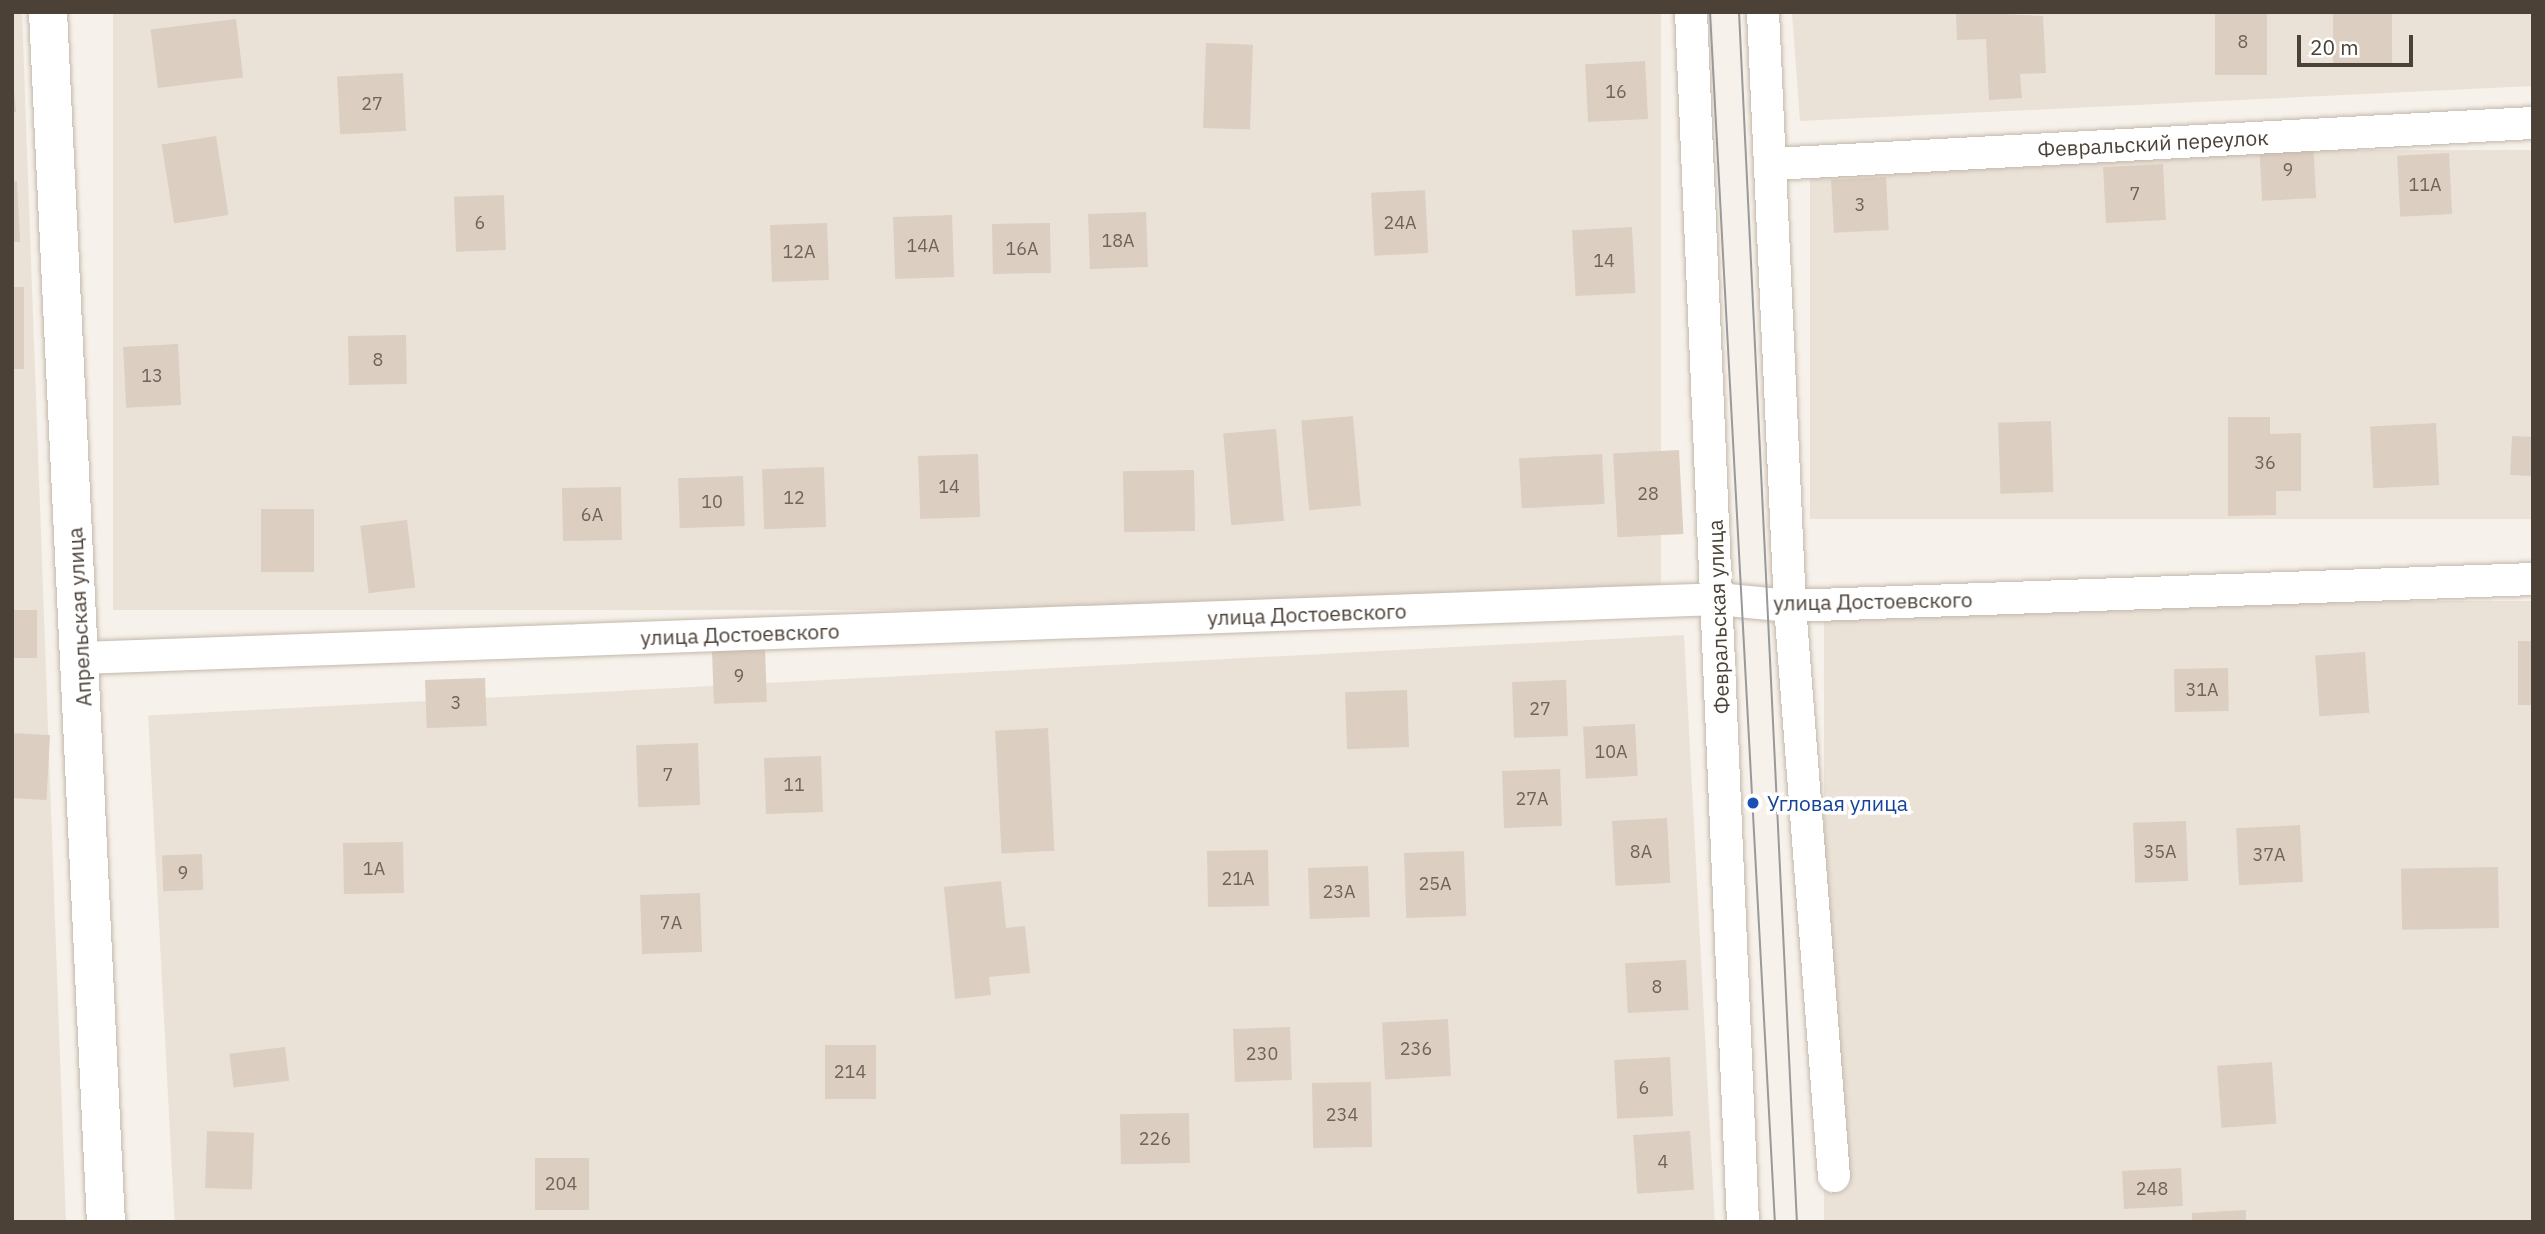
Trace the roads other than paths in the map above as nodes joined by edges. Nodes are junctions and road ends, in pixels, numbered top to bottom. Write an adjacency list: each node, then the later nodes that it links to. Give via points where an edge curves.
1 (48, 12): 9 (street, Апрельская улица)
2 (1692, 12): 7 (street, Февральская улица)
3 (1763, 12): 5 (street)
4 (2533, 123): 5 (street, Февральский переулок)
5 (1773, 164): 8 (street)
6 (2533, 579): 8 (street, улица Достоевского)
7 (1717, 599): 8 (street, улица Достоевского); 9 (street, улица Достоевского); 12 (street, Февральская улица)
8 (1790, 606): 10 (street)
9 (81, 658): 11 (street, Апрельская улица)
10 (1834, 1176)
11 (106, 1222)
12 (1743, 1222)

